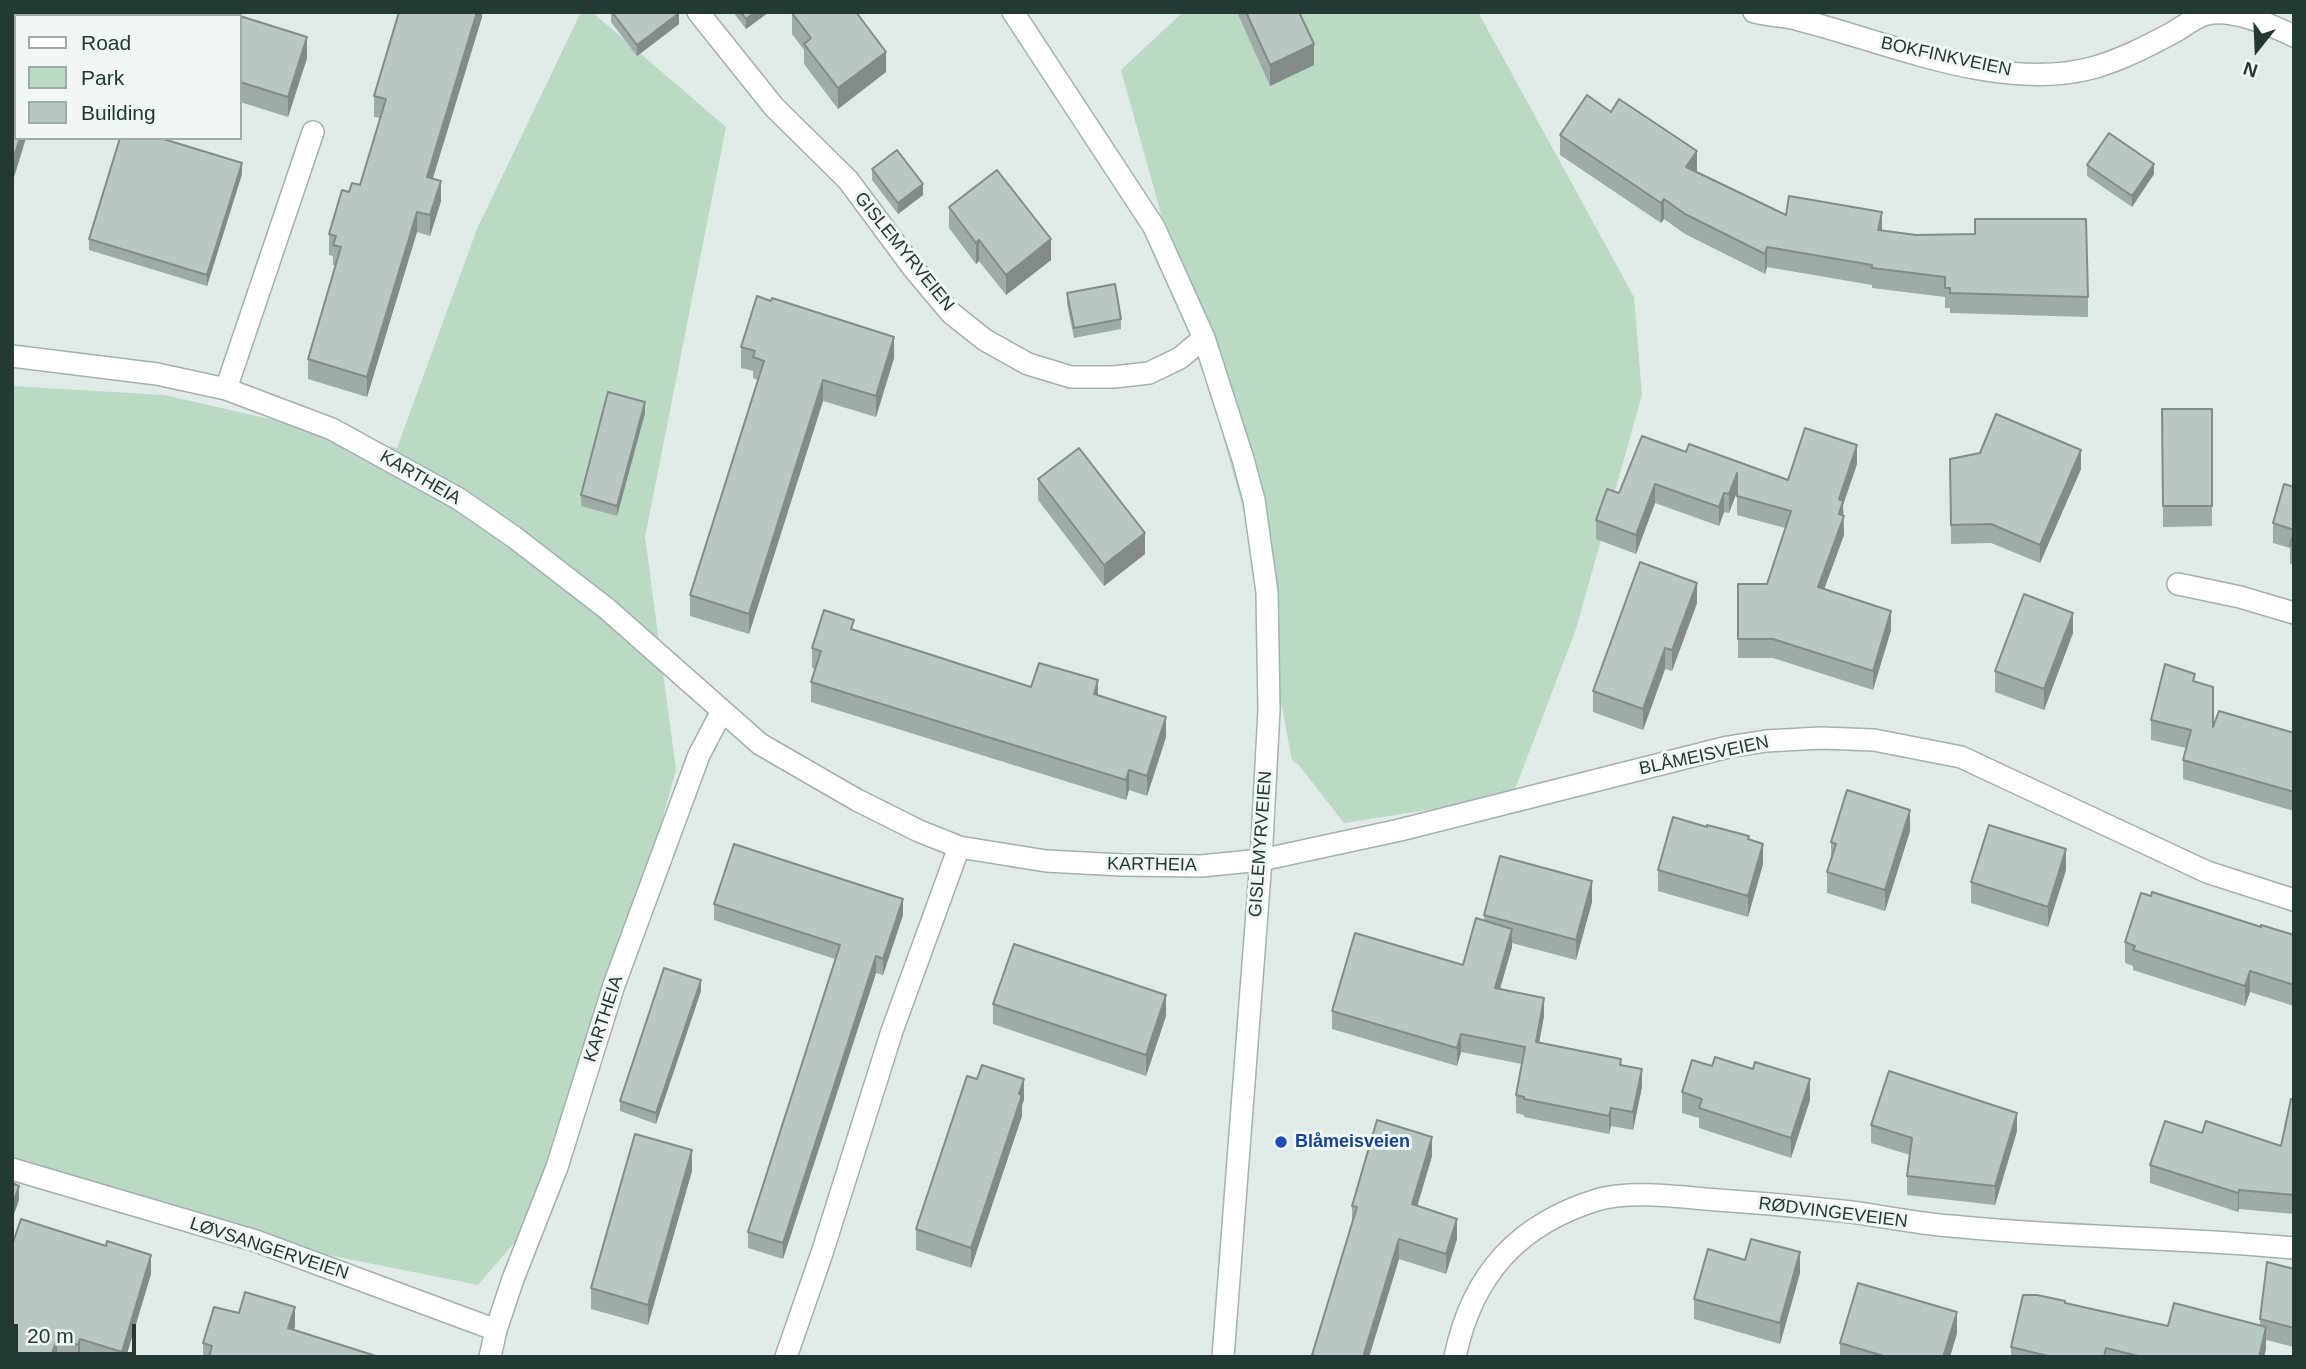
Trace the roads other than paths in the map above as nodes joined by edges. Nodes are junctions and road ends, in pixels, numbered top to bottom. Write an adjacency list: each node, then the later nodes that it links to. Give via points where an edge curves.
1 (698, 12): 7 (street, GISLEMYRVEIEN, via 774,107 848,180 951,313 985,340 1028,364 1071,377 1104,377 1149,373 1180,358)
2 (1013, 12): 7 (street, GISLEMYRVEIEN, via 1154,227)
3 (1754, 12): 4 (street, BOKFINKVEIEN)
4 (1795, 15): 5 (street, BOKFINKVEIEN, via 1902,50 2000,71 2043,75 2091,69 2137,52 2207,14 2237,15)
5 (2294, 36)
6 (313, 132): 9 (street)
7 (1204, 338): 14 (street, GISLEMYRVEIEN, via 1254,500 1267,592 1269,710)
8 (12, 356): 9 (street, KARTHEIA, via 157,374)
9 (226, 389): 12 (street, KARTHEIA, via 332,429 458,499 606,608)
10 (2178, 584): 11 (street)
11 (2294, 613)
12 (722, 711): 13 (street, KARTHEIA, via 760,744 809,774); 18 (street, KARTHEIA, via 699,755 622,962 557,1167)
13 (960, 847): 14 (street, KARTHEIA, via 1046,861 1109,864 1201,866); 20 (street, via 892,1031)
14 (1261, 859): 15 (street, BLÅMEISVEIEN, via 1400,830 1728,747 1821,738 1874,740 1961,758 2207,872); 21 (street, GISLEMYRVEIEN)
15 (2294, 900)
16 (12, 1169): 18 (street, LØVSANGERVEIEN, via 256,1241)
17 (2294, 1248): 22 (street, RØDVINGEVEIEN, via 2031,1234 1799,1206 1654,1195 1603,1198 1556,1214 1510,1246 1471,1304)
18 (496, 1330): 19 (street)
19 (490, 1357)
20 (786, 1357)
21 (1223, 1357)
22 (1455, 1357)

